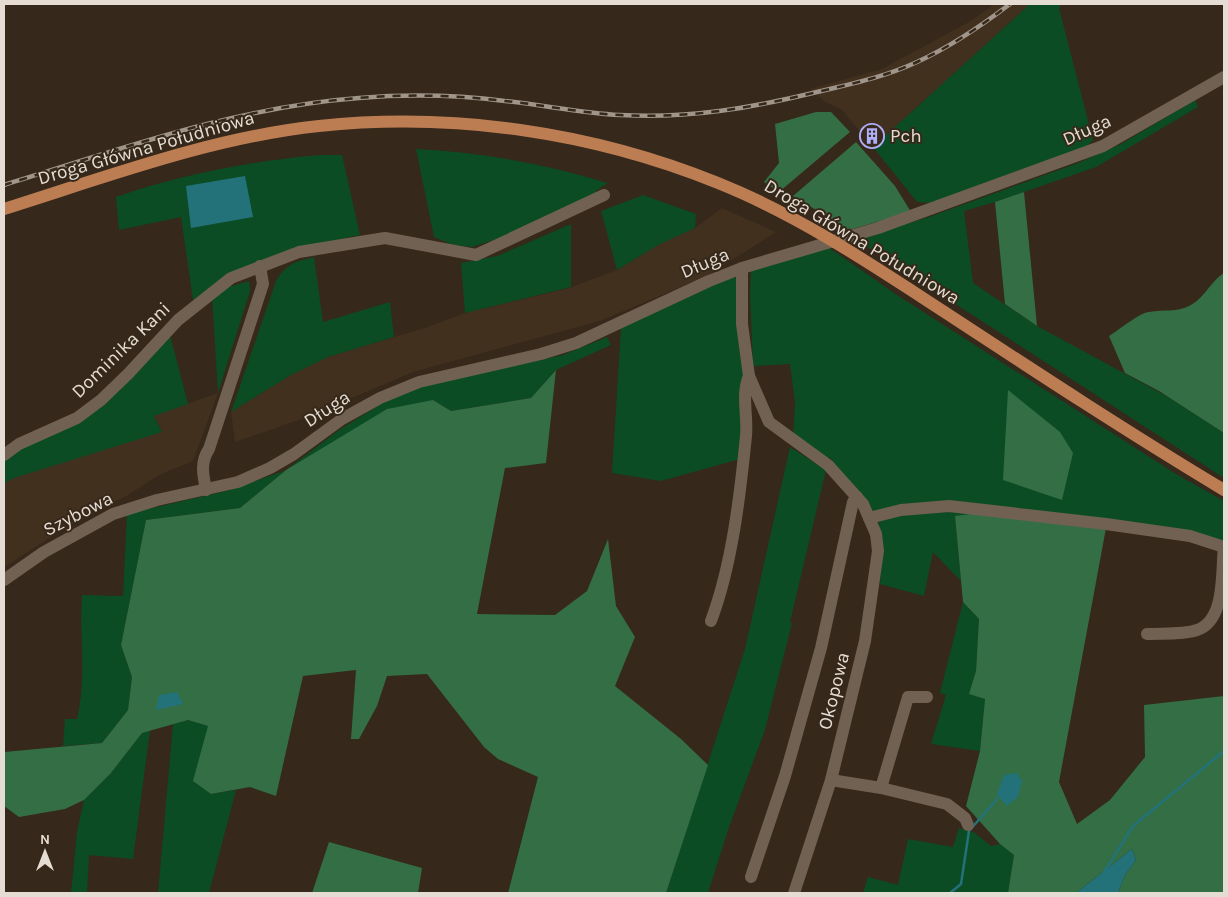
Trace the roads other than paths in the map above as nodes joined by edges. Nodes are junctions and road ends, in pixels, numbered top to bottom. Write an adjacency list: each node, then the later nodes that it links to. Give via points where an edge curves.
1 (1224, 77): 5 (street, Długa, via 1103,146 886,226)
2 (604, 195): 4 (street, Dominika Kani, via 476,255 385,238 299,252)
3 (4, 208): 9 (main road, Droga Główna Południowa, via 156,161 255,136 318,126 393,122 490,126 574,139 667,164 750,197 848,251)
4 (260, 266): 7 (street, Dominika Kani, via 231,278 178,320 128,374 77,418 19,444); 8 (street, via 263,284 209,449 203,457)
5 (742, 268): 6 (street, Okopowa, via 742,324); 8 (street, Długa, via 576,343 419,382 380,398 342,419 270,468 238,482)
6 (749, 376): 10 (street, Okopowa, via 768,422 828,465); 14 (street, Okopowa, via 745,386 746,434 734,530)
7 (4, 455)
8 (206, 490): 13 (street, Szybowa, via 157,500 113,514 44,552)
9 (1224, 490)
10 (857, 498): 11 (street, Okopowa); 20 (street, Okopowa, via 853,502 821,648)
11 (869, 518): 12 (street, via 901,510 949,506 1190,536); 17 (street, Okopowa, via 876,534 877,572 865,641)
12 (1224, 547): 15 (street, via 1217,609 1207,625 1196,630)
13 (4, 580)
14 (711, 621)
15 (1147, 634)
16 (927, 697): 18 (street, via 908,697)
17 (831, 780): 18 (street); 21 (street, Okopowa)
18 (881, 788): 19 (street, via 947,804)
19 (968, 825)
20 (751, 877)
21 (794, 893)

